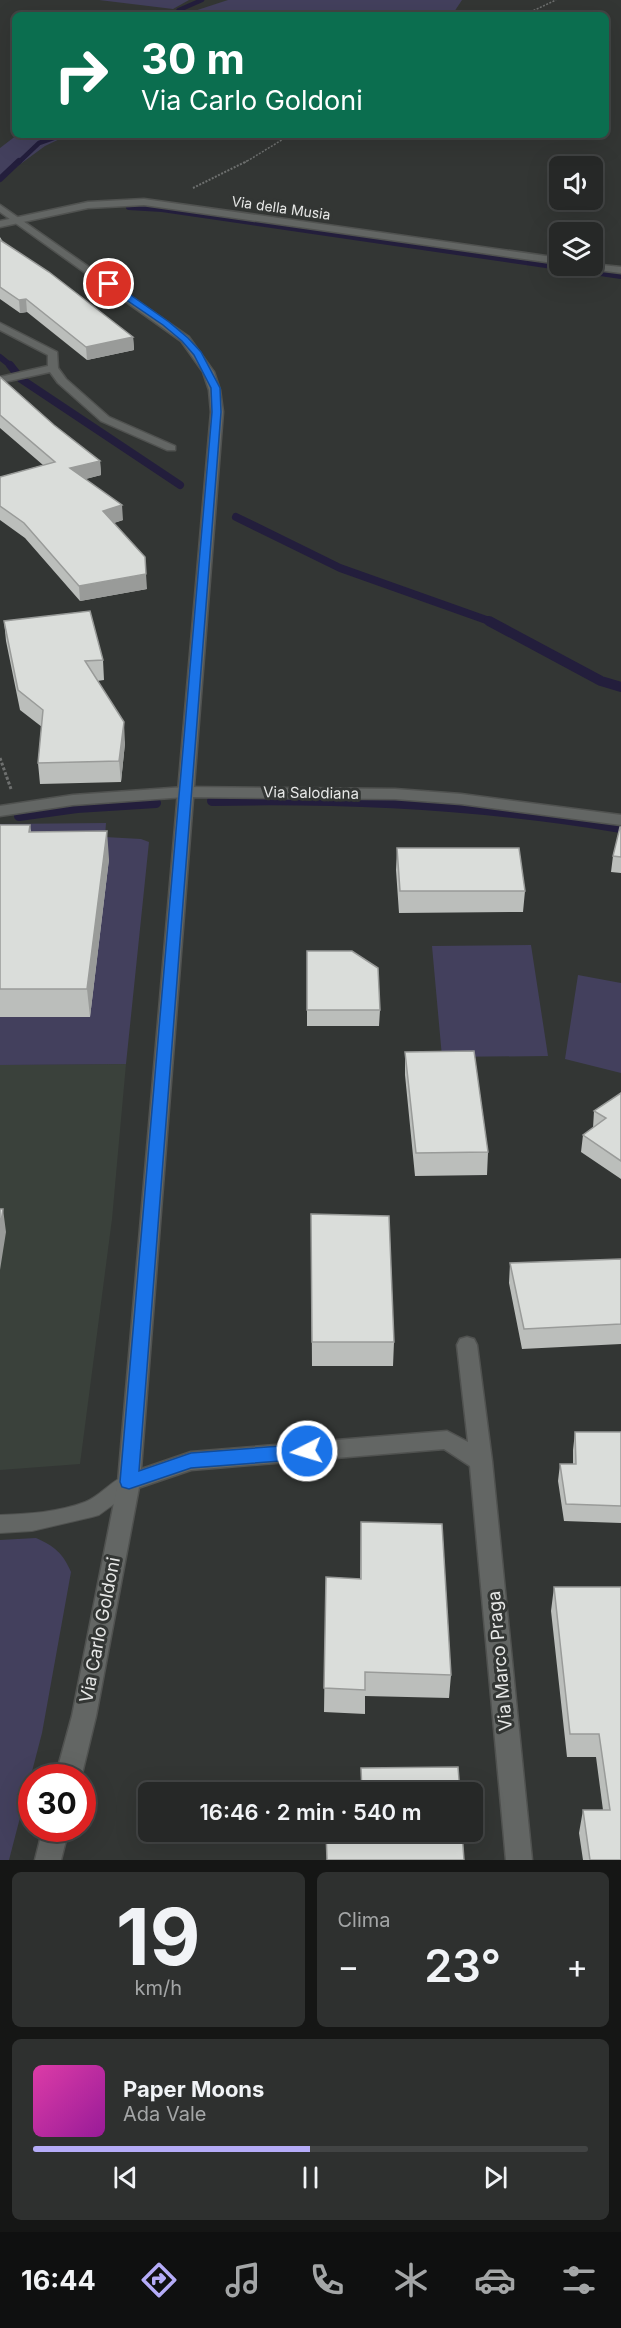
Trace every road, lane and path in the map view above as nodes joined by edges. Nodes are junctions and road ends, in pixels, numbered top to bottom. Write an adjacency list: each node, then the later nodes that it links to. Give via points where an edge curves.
1 (556, 0): 2 (path)
2 (530, 12)
3 (285, 138): 4 (path, via 240,165)
4 (159, 204): 6 (street, Via della Musia, via 101,204); 8 (street, Via della Musia)
5 (0, 208): 6 (street, Via Carlo Goldoni)
6 (18, 220): 7 (street, Via della Musia); 16 (street, Via Carlo Goldoni, via 185,339 216,388)
7 (0, 224)
8 (549, 259)
9 (603, 268): 10 (street)
10 (621, 270)
11 (0, 326): 12 (street, via 53,354)
12 (53, 368): 13 (street); 14 (street, via 105,419)
13 (0, 380)
14 (171, 448)
15 (0, 759): 17 (path)
16 (185, 792): 17 (street, Via Salodiana); 19 (street, Via Salodiana, via 395,794); 22 (street, Via Carlo Goldoni)
17 (18, 807): 18 (street, Via Salodiana)
18 (0, 811)
19 (621, 820)
20 (466, 1345): 21 (street, Via Marco Praga)
21 (481, 1461): 22 (street, via 447,1440 191,1461); 27 (street, Via Marco Praga)
22 (129, 1482): 23 (lane, via 92,1509 32,1522); 24 (street, Via Carlo Goldoni)
23 (0, 1524)
24 (72, 1764)
25 (52, 1842): 26 (street)
26 (48, 1860)
27 (519, 1860)

